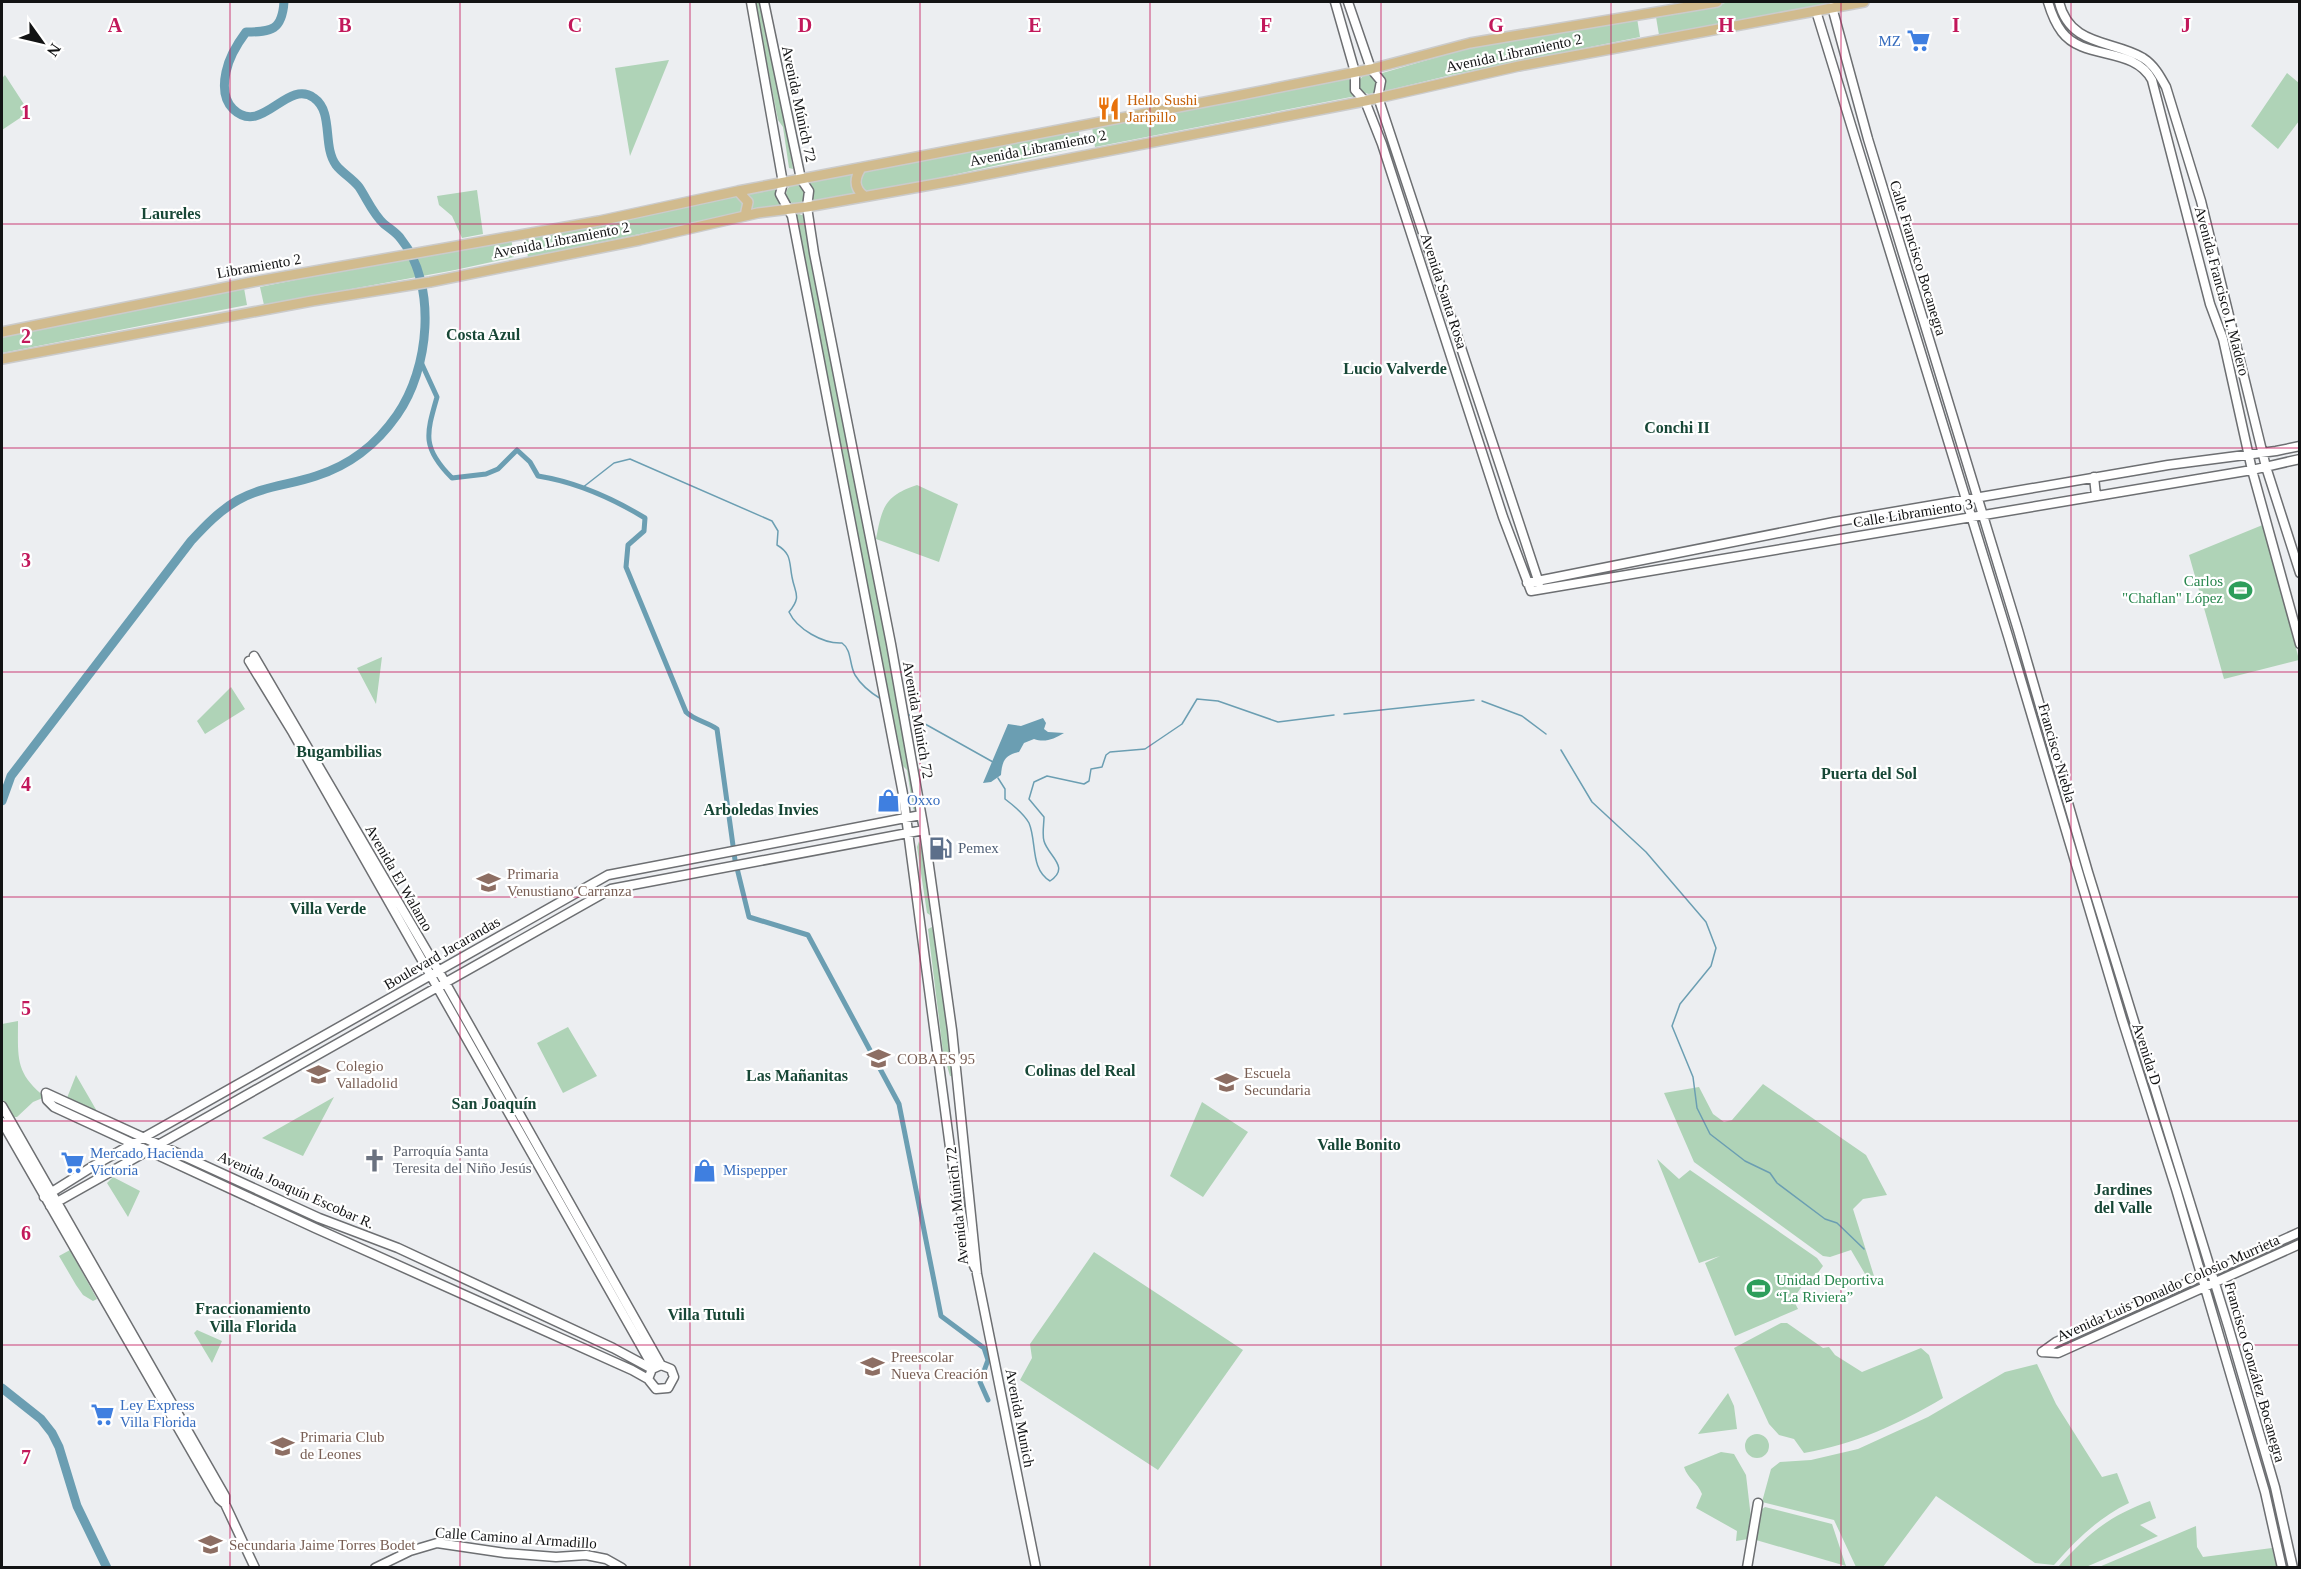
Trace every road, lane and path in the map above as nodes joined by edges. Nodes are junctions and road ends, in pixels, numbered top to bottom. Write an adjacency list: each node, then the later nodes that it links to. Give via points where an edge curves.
1 (751, 2): 17 (street, Avenida Múnich 72)
2 (764, 2): 16 (street, Avenida Múnich 72)
3 (1335, 2): 12 (street, Avenida Santa Rosa)
4 (1347, 2): 11 (street, Avenida Santa Rosa)
5 (1717, 2): 11 (main road, Avenida Libramiento 2, via 1470,43)
6 (1864, 2): 9 (main road, Avenida Libramiento 2)
7 (2048, 2): 28 (street, Avenida Francisco I. Madero, via 2055,21 2070,39 2137,63 2152,80 2210,304 2223,339)
8 (2059, 2): 27 (street, Avenida Francisco I. Madero, via 2073,27 2104,45 2145,60 2166,87 2201,201)
9 (1832, 7): 10 (main road, Avenida Libramiento 2); 34 (street, Calle Francisco Bocanegra, via 1868,139)
10 (1816, 11): 13 (main road, Avenida Libramiento 2, via 1519,66); 35 (street, Calle Francisco Bocanegra)
11 (1371, 69): 12 (main road, Avenida Libramiento 2); 13 (street, Avenida Santa Rosa, via 1381,81)
12 (1355, 72): 14 (street, Avenida Santa Rosa, via 1355,90); 15 (main road, Avenida Libramiento 2)
13 (1378, 97): 14 (main road, Avenida Libramiento 2); 39 (street, Avenida Santa Rosa)
14 (1365, 101): 19 (main road, Avenida Libramiento 2); 40 (street, Avenida Santa Rosa)
15 (861, 168): 16 (main road, Avenida Libramiento 2); 19 (main road, via 855,180)
16 (801, 179): 17 (main road, Avenida Libramiento 2); 20 (street, Avenida Múnich 72, via 809,191)
17 (783, 183): 18 (main road, Avenida Libramiento 2); 21 (street, Avenida Múnich 72, via 781,199)
18 (738, 191): 22 (main road, via 748,202); 23 (main road, Avenida Libramiento 2)
19 (864, 196): 20 (main road, Avenida Libramiento 2)
20 (807, 207): 21 (main road, Avenida Libramiento 2); 45 (street, Avenida Múnich 72)
21 (790, 209): 22 (main road, Avenida Libramiento 2); 44 (street, Avenida Múnich 72)
22 (745, 216): 25 (main road, Avenida Libramiento 2, via 430,282)
23 (522, 233): 24 (main road, Libramiento 2)
24 (2, 332)
25 (2, 359)
26 (2300, 446): 27 (street, Calle Libramiento 3)
27 (2263, 453): 28 (street, Calle Libramiento 3); 30 (street, Avenida Francisco I. Madero)
28 (2249, 455): 31 (street, Avenida Francisco I. Madero); 32 (street, Calle Libramiento 3)
29 (2300, 459): 30 (street, Calle Libramiento 3)
30 (2266, 467): 31 (street, Calle Libramiento 3); 38 (street, Avenida Francisco I. Madero)
31 (2252, 470): 33 (street, Calle Libramiento 3); 42 (street, Avenida Francisco I. Madero)
32 (2094, 477): 33 (street); 34 (street, Calle Libramiento 3)
33 (2096, 496): 36 (street, Calle Libramiento 3)
34 (1978, 499): 35 (street, Calle Libramiento 3); 36 (street, Calle Francisco Bocanegra)
35 (1966, 500): 37 (street, Calle Francisco Bocanegra); 39 (street, Calle Libramiento 3)
36 (1982, 516): 37 (street, Calle Libramiento 3); 51 (street, Francisco Niebla)
37 (1970, 518): 41 (street, Calle Libramiento 3); 52 (street, Francisco Niebla)
38 (2300, 573)
39 (1538, 579): 40 (street, Calle Libramiento 3); 41 (street, Avenida Santa Rosa)
40 (1529, 587): 41 (street, Calle Libramiento 3)
41 (1541, 590)
42 (2300, 644)
43 (251, 658): 53 (street, Avenida El Walamo)
44 (881, 676): 45 (street); 46 (street, Avenida Múnich 72)
45 (899, 689): 46 (street); 47 (street, Avenida Múnich 72)
46 (884, 697): 48 (street, Avenida Múnich 72)
47 (921, 815): 48 (street, Boulevard Jacarandas); 49 (street, Avenida Múnich 72)
48 (906, 817): 50 (street, Avenida Múnich 72); 53 (street, Boulevard Jacarandas, via 608,875)
49 (924, 830): 50 (street, Boulevard Jacarandas); 60 (street, Avenida Múnich 72)
50 (909, 833): 54 (street, Boulevard Jacarandas, via 611,889); 62 (street, Avenida Múnich 72)
51 (2093, 889): 63 (street, Avenida D)
52 (2082, 890): 66 (street, Avenida D)
53 (434, 974): 54 (street, Avenida El Walamo); 57 (street, Boulevard Jacarandas)
54 (441, 984): 59 (street, Boulevard Jacarandas); 74 (street, Avenida El Walamo)
55 (2, 1106): 64 (street)
56 (2, 1122): 64 (street)
57 (144, 1138): 58 (street, Boulevard Jacarandas); 58 (street, Avenida Joaquín Escobar R., via 46,1093 54,1107); 59 (street, Avenida Joaquín Escobar R.)
58 (133, 1144): 61 (street, Avenida Joaquín Escobar R.); 64 (street, Boulevard Jacarandas)
59 (159, 1145): 61 (street, Boulevard Jacarandas); 74 (street, Avenida Joaquín Escobar R., via 320,1218 398,1248)
60 (964, 1146): 62 (street); 70 (street, Avenida Múnich 72)
61 (148, 1151): 65 (street, Boulevard Jacarandas); 75 (street, Avenida Joaquín Escobar R.)
62 (951, 1155): 70 (street, Avenida Múnich 72, via 968,1251)
63 (2185, 1185): 69 (street, Francisco González Bocanegra)
64 (47, 1194): 65 (street)
65 (53, 1205): 77 (street, via 225,1504)
66 (2187, 1227): 71 (street, Francisco González Bocanegra)
67 (2300, 1232): 69 (street, Avenida Luis Donaldo Colosio Murrieta)
68 (2300, 1244): 72 (street, Avenida Luis Donaldo Colosio Murrieta)
69 (2211, 1271): 71 (street, Avenida Luis Donaldo Colosio Murrieta); 72 (street, Francisco González Bocanegra)
70 (977, 1274): 80 (street, Avenida Munich)
71 (2201, 1275): 73 (street, Francisco González Bocanegra); 73 (street, Avenida Luis Donaldo Colosio Murrieta, via 2056,1342 2043,1352 2066,1350)
72 (2215, 1281): 73 (street, Avenida Luis Donaldo Colosio Murrieta); 83 (street, Francisco González Bocanegra, via 2264,1449)
73 (2204, 1286): 82 (street, Francisco González Bocanegra, via 2265,1492)
74 (656, 1367): 75 (street); 75 (street, Avenida Joaquín Escobar R., via 673,1373 670,1386 656,1389)
75 (648, 1379)
76 (1758, 1503): 81 (street)
77 (255, 1568)
78 (375, 1568): 79 (street, Calle Camino al Armadillo, via 437,1543 506,1553 586,1555 606,1559)
79 (622, 1568)
80 (1036, 1568)
81 (1747, 1568)
82 (2282, 1568)
83 (2292, 1568)

